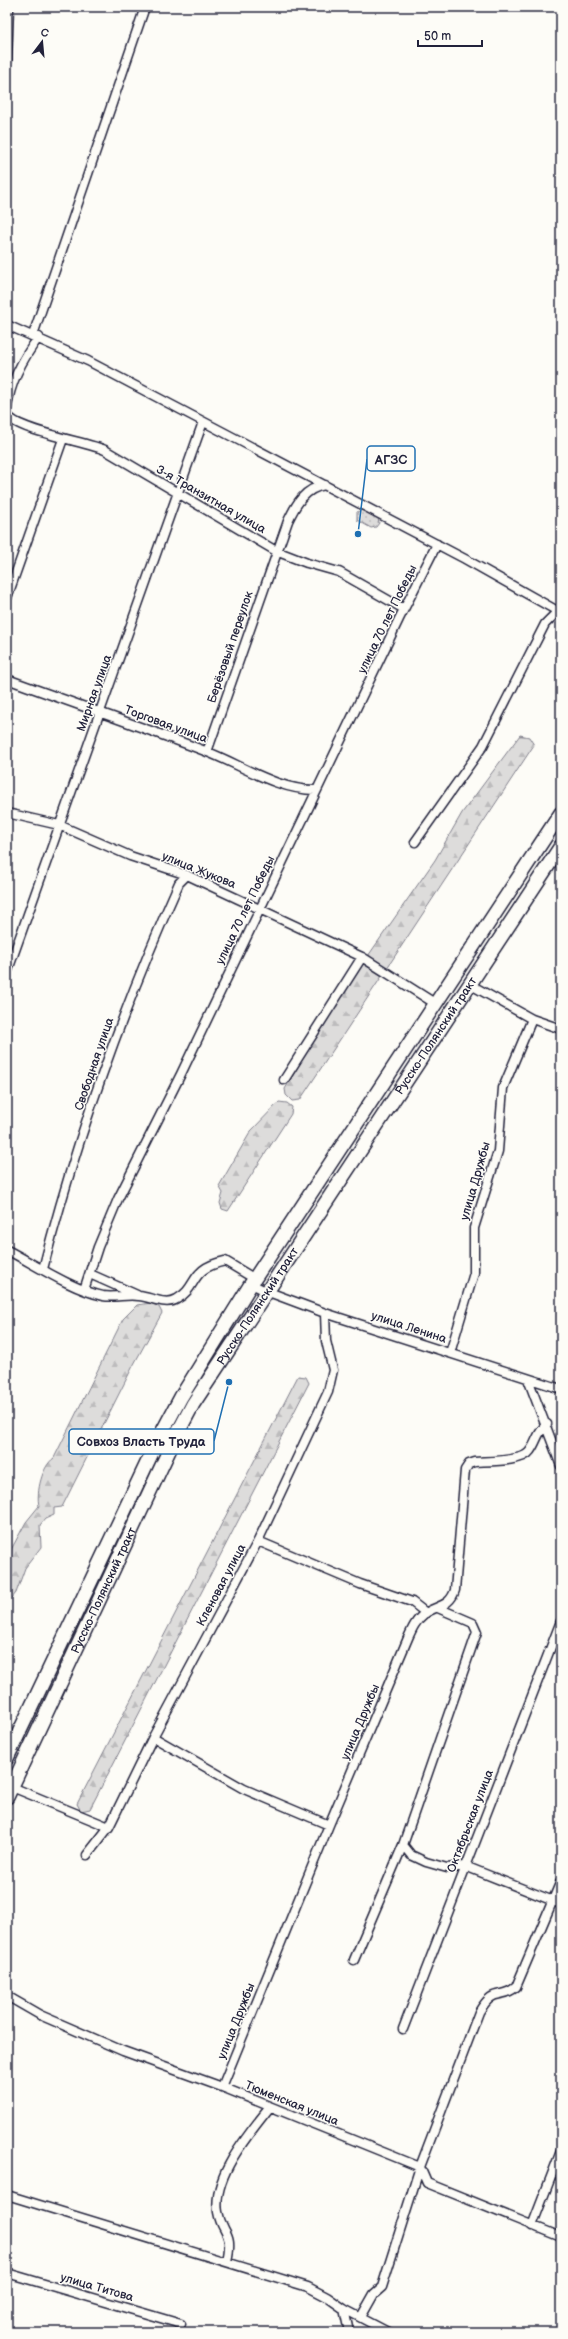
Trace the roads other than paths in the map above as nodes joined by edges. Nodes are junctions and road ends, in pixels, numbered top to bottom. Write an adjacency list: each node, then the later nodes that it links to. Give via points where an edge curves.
1 (9, 7): 3 (street)
2 (145, 7): 5 (street)
3 (7, 62)
4 (7, 325): 5 (street)
5 (36, 336): 6 (street, via 17,372); 8 (street)
6 (7, 408)
7 (7, 414): 9 (street, 3-я Транзитная улица, via 20,425)
8 (203, 422): 10 (street); 11 (street, Мирная улица)
9 (63, 439): 11 (street, 3-я Транзитная улица, via 83,442 105,450); 14 (street)
10 (325, 485): 12 (street); 13 (street, Берёзовый переулок, via 314,487 295,506)
11 (177, 494): 13 (street, 3-я Транзитная улица); 18 (street, Мирная улица)
12 (437, 544): 15 (street, улица 70 лет Победы); 16 (street)
13 (276, 551): 15 (street, 3-я Транзитная улица, via 339,572); 19 (street, Берёзовый переулок)
14 (7, 598)
15 (404, 609): 20 (street, улица 70 лет Победы)
16 (560, 612): 24 (street, via 545,624 483,746)
17 (7, 679): 18 (street, Торговая улица)
18 (100, 712): 19 (street, Торговая улица); 23 (street, Мирная улица)
19 (207, 752): 20 (street, Торговая улица, via 283,783)
20 (316, 790): 27 (street, улица 70 лет Победы)
21 (7, 813): 23 (street, улица Жукова)
22 (561, 813): 31 (main road, Русско-Полянский тракт)
23 (60, 825): 26 (street, улица Жукова, via 130,856); 29 (street, Мирная улица)
24 (415, 842)
25 (561, 846): 30 (main road, Русско-Полянский тракт)
26 (187, 875): 27 (street, улица Жукова); 36 (street, Свободная улица, via 179,883 150,948 111,1050 63,1192)
27 (260, 909): 28 (street, улица Жукова); 37 (street, улица 70 лет Победы, via 118,1199)
28 (362, 957): 31 (street, улица Жукова); 34 (street)
29 (7, 973)
30 (471, 985): 32 (street); 40 (main road, Русско-Полянский тракт)
31 (436, 1004): 38 (main road, Русско-Полянский тракт)
32 (532, 1019): 33 (street); 43 (street, улица Дружбы, via 503,1088 498,1151 474,1228 474,1273)
33 (561, 1029)
34 (284, 1080)
35 (7, 1250): 36 (street)
36 (43, 1269): 39 (street)
37 (90, 1274): 39 (street, улица 70 лет Победы); 41 (street)
38 (253, 1281): 40 (street, улица Ленина); 41 (street, улица Ленина, via 225,1261 214,1263 200,1271 187,1291 178,1299 169,1302); 53 (main road, Русско-Полянский тракт, via 181,1397 158,1440)
39 (84, 1290): 41 (street, via 103,1296)
40 (266, 1291): 42 (street, улица Ленина); 54 (main road, Русско-Полянский тракт, via 193,1404 173,1442)
41 (138, 1296)
42 (325, 1313): 43 (street, улица Ленина); 48 (street, Кленовая улица, via 326,1341 333,1370 332,1380)
43 (450, 1353): 44 (street, улица Ленина)
44 (528, 1379): 45 (street, улица Ленина); 46 (street)
45 (561, 1389)
46 (547, 1424): 47 (street); 49 (street, улица Дружбы, via 541,1429 530,1452 523,1457 475,1462 469,1464 465,1470 455,1590 453,1598)
47 (561, 1466)
48 (258, 1541): 50 (street, via 360,1584 412,1602); 52 (street, Кленовая улица)
49 (438, 1608): 50 (street, улица Дружбы); 57 (street, via 473,1623 478,1632)
50 (426, 1613): 55 (street, улица Дружбы, via 415,1624 408,1638)
51 (561, 1621): 59 (street, Октябрьская улица)
52 (153, 1738): 55 (street, via 244,1789); 56 (street, Кленовая улица)
53 (7, 1758)
54 (9, 1792): 56 (street)
55 (329, 1825): 65 (street, улица Дружбы)
56 (109, 1827): 58 (street, Кленовая улица)
57 (402, 1845): 59 (street, via 411,1855 426,1862 447,1868); 62 (street)
58 (87, 1855)
59 (465, 1866): 61 (street); 64 (street, Октябрьская улица)
60 (561, 1881): 61 (street)
61 (557, 1902): 68 (street, via 516,1987 509,1993 494,1994 486,2000)
62 (354, 1960)
63 (7, 1996): 65 (street, Тюменская улица, via 23,2007 116,2048)
64 (403, 2029)
65 (222, 2087): 66 (street, Тюменская улица)
66 (270, 2107): 68 (street, Тюменская улица); 72 (street, via 232,2159 222,2184 217,2204 218,2213 230,2239)
67 (561, 2151): 70 (street)
68 (420, 2167): 70 (street, via 427,2183); 75 (street, via 382,2287 374,2294)
69 (7, 2195): 72 (street)
70 (532, 2226): 71 (street)
71 (561, 2237)
72 (227, 2261): 74 (street, via 308,2287 328,2296)
73 (7, 2273): 76 (street, улица Титова)
74 (344, 2309): 75 (street); 77 (street)
75 (361, 2317): 78 (street)
76 (181, 2324)
77 (349, 2332)
78 (388, 2332)

